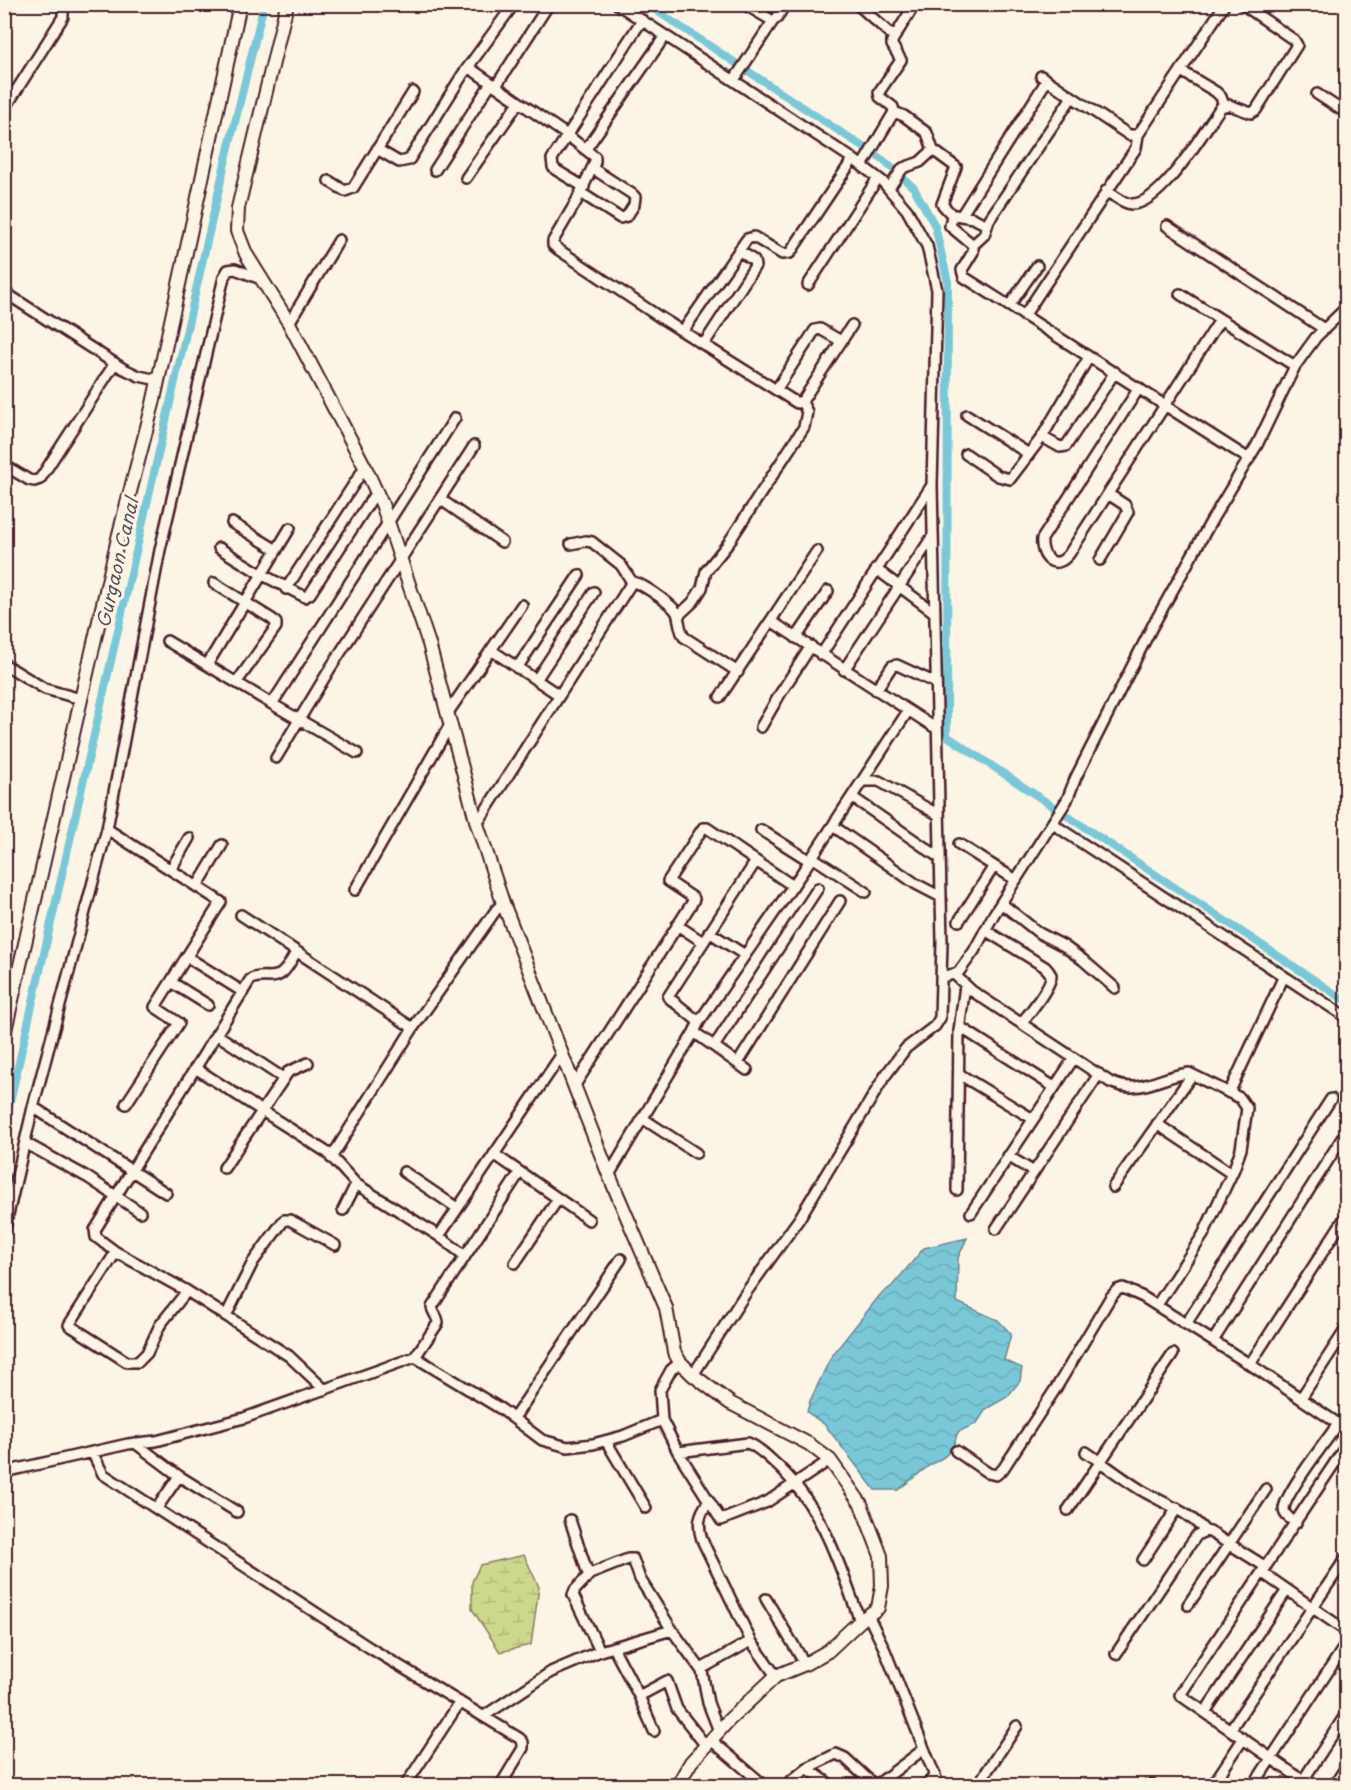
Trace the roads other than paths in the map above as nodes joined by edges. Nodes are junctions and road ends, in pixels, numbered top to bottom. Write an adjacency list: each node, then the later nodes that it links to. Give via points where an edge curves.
1 (61, 4): 26 (street, via 63,17)
2 (240, 4): 69 (street)
3 (287, 4): 51 (street, via 236,221 246,254)
4 (514, 4): 17 (street)
5 (549, 4): 20 (street)
6 (617, 4): 13 (street)
7 (744, 4): 14 (street)
8 (785, 4): 14 (street)
9 (857, 4): 16 (street)
10 (915, 4): 16 (street)
11 (1225, 4): 18 (street)
12 (1242, 4): 25 (street, via 1297,45 1254,112)
13 (642, 20): 15 (street); 29 (street)
14 (773, 21): 19 (street)
15 (665, 36): 19 (street); 32 (street)
16 (894, 37): 27 (street, via 892,45 902,60 879,95)
17 (468, 67): 20 (street); 31 (street, via 409,160 399,162)
18 (1181, 71): 25 (street, via 1216,92); 30 (street)
19 (734, 80): 34 (street)
20 (494, 85): 24 (street); 37 (street)
21 (413, 92): 31 (street)
22 (1317, 94): 28 (street)
23 (1072, 98): 30 (street, via 1129,135); 44 (street, via 1044,78); 45 (street)
24 (519, 102): 29 (street); 38 (street)
25 (1224, 105): 43 (street, via 1158,191 1134,204)
26 (4, 110)
27 (894, 112): 33 (street, via 927,133); 35 (street)
28 (1347, 114)
29 (567, 135): 32 (street); 42 (street, via 552,159 553,167)
30 (1138, 135): 43 (street, via 1136,148)
31 (377, 148): 41 (street, via 351,190 345,191)
32 (586, 149): 36 (street, via 595,157)
33 (933, 150): 40 (street, via 920,162 906,166); 44 (street, via 956,167 942,201)
34 (853, 159): 35 (street); 49 (street, via 790,253 782,254 751,237)
35 (862, 165): 39 (street)
36 (592, 168): 42 (street); 42 (street, via 632,194 634,205 627,216 620,218)
37 (435, 170)
38 (466, 178)
39 (878, 178): 40 (street); 52 (street)
40 (894, 180): 83 (street, via 919,228 938,290)
41 (329, 181)
42 (582, 190): 62 (street, via 554,238 554,245)
43 (1107, 191): 57 (street)
44 (956, 215): 45 (street); 48 (street, via 950,226)
45 (987, 225): 48 (street)
46 (1167, 226): 61 (street)
47 (339, 240): 59 (street)
48 (974, 245): 55 (street, via 962,275)
49 (739, 250): 62 (street); 64 (street, via 755,266)
50 (1036, 266): 55 (street)
51 (261, 279): 59 (street); 143 (street, via 235,269 224,276 160,550)
52 (808, 285)
53 (4, 292): 66 (street)
54 (1180, 294): 58 (street)
55 (1009, 306): 57 (street)
56 (1347, 308): 61 (street)
57 (1024, 315): 65 (street)
58 (1220, 320): 67 (street); 73 (street)
59 (289, 323): 82 (street)
60 (852, 325): 63 (street)
61 (1324, 329): 67 (street)
62 (683, 332): 64 (street)
63 (841, 341): 71 (street, via 815,330); 72 (street)
64 (704, 344): 71 (street)
65 (1089, 357): 68 (street); 76 (street)
66 (115, 363): 69 (street, via 139,376); 81 (street, via 40,478 29,480)
67 (1295, 366): 80 (street)
68 (1115, 372): 70 (street); 76 (street, via 1066,446 1060,447)
69 (158, 380): 128 (street)
70 (1140, 388): 73 (street); 85 (street, via 1042,539 1046,557 1057,563 1065,559)
71 (776, 390): 72 (street, via 794,402)
72 (802, 402): 110 (street, via 807,411 804,427 706,571 693,602)
73 (1166, 405): 80 (street); 85 (street)
74 (967, 415): 79 (street)
75 (454, 417): 87 (street)
76 (1042, 437): 79 (street)
77 (474, 446): 86 (street)
78 (966, 454): 79 (street, via 1007,480)
79 (1029, 454)
80 (1249, 459): 140 (street, via 1152,627)
81 (4, 465)
82 (365, 467): 84 (street); 104 (street)
83 (932, 485): 90 (street); 98 (street)
84 (376, 492): 87 (street); 104 (street, via 310,594 305,597)
85 (1107, 494): 97 (street, via 1125,505 1128,512)
86 (441, 500): 91 (street); 96 (street)
87 (388, 521): 96 (street); 129 (street)
88 (232, 523): 94 (street)
89 (290, 528): 94 (street)
90 (932, 537): 103 (street); 109 (street)
91 (502, 542)
92 (572, 544): 101 (street, via 592,542 621,565)
93 (219, 548): 99 (street)
94 (277, 550): 99 (street)
95 (817, 551): 111 (street)
96 (401, 559): 131 (street); 132 (street)
97 (1100, 560)
98 (876, 569): 103 (street); 116 (street)
99 (261, 574): 104 (street); 107 (street)
100 (579, 576): 119 (street)
101 (632, 582): 110 (street, via 641,584); 126 (street)
102 (214, 583): 107 (street)
103 (900, 586): 109 (street); 120 (street)
104 (286, 589)
105 (828, 591): 112 (street)
106 (594, 592): 122 (street)
107 (246, 602): 118 (street); 123 (street, via 276,623 276,627)
108 (522, 605): 115 (street)
109 (935, 613): 124 (street)
110 (678, 616): 121 (street, via 684,637)
111 (771, 621): 112 (street); 121 (street)
112 (796, 638): 114 (street)
113 (167, 641): 118 (street)
114 (811, 646): 116 (street); 133 (street)
115 (491, 650): 119 (street); 132 (street)
116 (821, 655): 120 (street)
117 (4, 664): 128 (street, via 45,689)
118 (207, 665): 123 (street)
119 (517, 668): 122 (street)
120 (844, 670): 125 (street)
121 (738, 672): 127 (street)
122 (536, 680): 126 (street)
123 (237, 682): 129 (street)
124 (936, 683): 125 (street, via 897,665 892,666); 134 (street)
125 (876, 690): 130 (street)
126 (559, 695): 141 (street)
127 (720, 697)
128 (81, 699): 175 (street)
129 (272, 704): 131 (street)
130 (908, 711): 134 (street); 137 (street)
131 (299, 719): 135 (street); 136 (street)
132 (449, 719): 141 (street); 157 (street)
133 (761, 727)
134 (937, 729): 139 (street)
135 (357, 753)
136 (276, 758)
137 (863, 781): 138 (street); 139 (street, via 879,781)
138 (852, 797): 142 (street); 148 (street)
139 (939, 814): 148 (street)
140 (1054, 822): 153 (street); 174 (street)
141 (477, 824): 161 (street)
142 (833, 826): 149 (street); 159 (street)
143 (107, 829): 152 (street); 205 (street)
144 (761, 830): 149 (street)
145 (189, 838): 152 (street)
146 (959, 844): 151 (street)
147 (222, 845): 154 (street)
148 (940, 858): 159 (street)
149 (811, 859): 155 (street); 158 (street)
150 (756, 861): 155 (street); 165 (street, via 703,828 669,879 694,899); 167 (street)
151 (994, 866): 153 (street); 164 (street)
152 (171, 869): 154 (street)
153 (1016, 880): 162 (street)
154 (198, 885): 171 (street, via 221,902)
155 (792, 886): 170 (street)
156 (818, 888): 189 (street)
157 (355, 890)
158 (866, 892)
159 (941, 897): 173 (street)
160 (840, 901): 193 (street)
161 (503, 903): 184 (street); 190 (street)
162 (1001, 903): 166 (street); 178 (street, via 1083,960)
163 (241, 915): 169 (street)
164 (959, 921)
165 (677, 925): 168 (street); 200 (street)
166 (986, 930): 173 (street, via 974,951); 183 (street, via 1050,974 1045,990)
167 (709, 932): 168 (street); 170 (street)
168 (703, 942): 182 (street, via 668,997)
169 (296, 952): 179 (street, via 284,972 256,976); 184 (street)
170 (744, 955): 182 (street)
171 (187, 957): 176 (street); 179 (street)
172 (4, 970): 175 (street)
173 (949, 976): 177 (street); 253 (street, via 935,1026 902,1052 885,1076 798,1219)
174 (1284, 976): 181 (street); 202 (street)
175 (17, 980): 188 (street)
176 (171, 982): 180 (street); 204 (street, via 155,1007 179,1023)
177 (965, 985): 183 (street); 185 (street)
178 (1115, 988)
179 (243, 992): 187 (street)
180 (208, 1005)
181 (1347, 1017)
182 (699, 1022): 186 (street)
183 (1022, 1023): 191 (street)
184 (413, 1028): 215 (street)
185 (960, 1028): 196 (street); 201 (street)
186 (694, 1032): 189 (street); 207 (street)
187 (216, 1034): 194 (street); 199 (street)
188 (4, 1035)
189 (715, 1045): 193 (street)
190 (562, 1054): 200 (street); 213 (street)
191 (1074, 1058): 197 (street); 201 (street)
192 (308, 1063): 199 (street)
193 (738, 1063): 195 (street)
194 (195, 1068): 206 (street); 217 (street)
195 (747, 1070)
196 (959, 1074): 208 (street); 225 (street)
197 (1099, 1074): 198 (street, via 1120,1087 1143,1087 1181,1074); 220 (street)
198 (1192, 1075): 202 (street); 209 (street)
199 (283, 1078): 206 (street)
200 (575, 1085): 222 (street)
201 (1054, 1087): 208 (street)
202 (1229, 1092): 221 (street, via 1247,1108 1242,1149)
203 (1331, 1099): 246 (street)
204 (126, 1104)
205 (33, 1107): 211 (street); 217 (street)
206 (264, 1110): 215 (street); 216 (street)
207 (642, 1118): 212 (street); 222 (street)
208 (1033, 1119): 214 (street)
209 (1157, 1124): 221 (street); 224 (street)
210 (1347, 1132): 248 (street)
211 (25, 1143): 227 (street); 236 (street)
212 (696, 1153)
213 (495, 1154): 219 (street); 229 (street)
214 (1008, 1156): 220 (street); 232 (street)
215 (332, 1158): 223 (street)
216 (224, 1168)
217 (132, 1171): 226 (street); 227 (street)
218 (404, 1172): 229 (street)
219 (520, 1172): 228 (street); 240 (street)
220 (1034, 1172): 235 (street)
221 (1232, 1174): 244 (street, via 1203,1235)
222 (609, 1175): 251 (street, via 666,1308 674,1352)
223 (357, 1184): 230 (street); 237 (street)
224 (1113, 1187)
225 (957, 1190)
226 (166, 1193)
227 (116, 1196): 231 (street); 239 (street, via 95,1230 96,1237)
228 (558, 1199): 234 (street); 242 (street)
229 (458, 1209): 237 (street)
230 (343, 1210)
231 (140, 1212)
232 (971, 1213)
233 (1347, 1216): 252 (street)
234 (589, 1220)
235 (996, 1229)
236 (4, 1232)
237 (439, 1236): 240 (street)
238 (335, 1245): 245 (street, via 284,1220 253,1262)
239 (116, 1252): 243 (street); 243 (street, via 69,1325 127,1362 138,1362 147,1353 160,1325)
240 (465, 1256): 250 (street, via 432,1307 438,1323)
241 (621, 1259): 256 (street)
242 (515, 1263)
243 (187, 1291): 245 (street)
244 (1156, 1305): 246 (street); 262 (street, via 1129,1289 1117,1290 996,1475)
245 (226, 1316): 254 (street, via 289,1356)
246 (1186, 1324): 248 (street)
247 (1347, 1329): 255 (street)
248 (1213, 1341): 252 (street)
249 (1173, 1353): 267 (street)
250 (415, 1357): 254 (street); 256 (street)
251 (680, 1362): 253 (street); 257 (street, via 670,1370 660,1390)
252 (1250, 1364): 255 (street)
253 (693, 1375): 266 (street, via 729,1402 809,1444)
254 (326, 1390): 260 (street, via 244,1418)
255 (1301, 1398): 258 (street)
256 (514, 1418): 259 (street, via 542,1440 568,1447)
257 (662, 1420): 259 (street); 264 (street)
258 (1342, 1427): 279 (street, via 1290,1494 1284,1509)
259 (606, 1441): 274 (street)
260 (135, 1443): 263 (street); 269 (street)
261 (1347, 1446): 279 (street)
262 (956, 1450)
263 (92, 1452): 268 (street); 273 (street, via 103,1474)
264 (678, 1452): 270 (street, via 748,1443 758,1447); 272 (street)
265 (1086, 1452): 267 (street)
266 (830, 1460): 270 (street); 290 (street, via 861,1503 881,1556 878,1608)
267 (1101, 1462): 275 (street, via 1138,1488); 276 (street)
268 (4, 1472)
269 (179, 1476): 273 (street); 277 (street)
270 (796, 1483): 272 (street, via 767,1502 721,1520); 290 (street, via 829,1538)
271 (1266, 1489): 281 (street)
272 (709, 1501): 293 (street, via 701,1511 698,1527)
273 (157, 1508): 302 (street, via 370,1648)
274 (646, 1508)
275 (1177, 1508): 280 (street); 283 (street)
276 (1068, 1510)
277 (237, 1512)
278 (570, 1520): 285 (street)
279 (1296, 1523): 284 (street)
280 (1205, 1531): 281 (street); 297 (street, via 1189,1546)
281 (1229, 1544): 284 (street); 288 (street)
282 (1347, 1558): 289 (street)
283 (1143, 1560)
284 (1264, 1570): 286 (street); 303 (street, via 1180,1695)
285 (590, 1574): 291 (street, via 633,1559 640,1579); 296 (street, via 573,1595)
286 (1287, 1590): 289 (street); 303 (street)
287 (766, 1599): 298 (street)
288 (1188, 1605)
289 (1312, 1607): 292 (street); 307 (street)
290 (864, 1618): 298 (street, via 828,1652); 311 (street, via 884,1648)
291 (672, 1630): 295 (street); 299 (street)
292 (1347, 1631)
293 (751, 1641): 299 (street); 300 (street)
294 (1347, 1644): 312 (street)
295 (613, 1647): 296 (street); 301 (street)
296 (600, 1651): 305 (street, via 551,1672)
297 (1116, 1654)
298 (805, 1664): 300 (street)
299 (701, 1669): 309 (street)
300 (776, 1676): 309 (street)
301 (639, 1696): 308 (street); 309 (street, via 667,1681 677,1708)
302 (460, 1702): 305 (street); 317 (street)
303 (1205, 1712): 307 (street)
304 (1347, 1714): 316 (street)
305 (484, 1716): 318 (street, via 523,1742)
306 (1017, 1726): 325 (street)
307 (1230, 1730): 310 (street)
308 (654, 1731)
309 (712, 1739): 319 (street); 320 (street)
310 (1243, 1739): 312 (street); 326 (street)
311 (924, 1749): 314 (street, via 879,1783 872,1783 836,1754); 315 (street)
312 (1271, 1758): 316 (street); 327 (street)
313 (1347, 1767): 328 (street)
314 (807, 1768): 321 (street); 322 (street)
315 (935, 1775): 323 (street); 324 (street)
316 (1305, 1784)
317 (405, 1785)
318 (500, 1785)
319 (676, 1785)
320 (765, 1785)
321 (784, 1785)
322 (832, 1785)
323 (926, 1785)
324 (939, 1785)
325 (976, 1785)
326 (1212, 1785)
327 (1253, 1785)
328 (1334, 1785)

